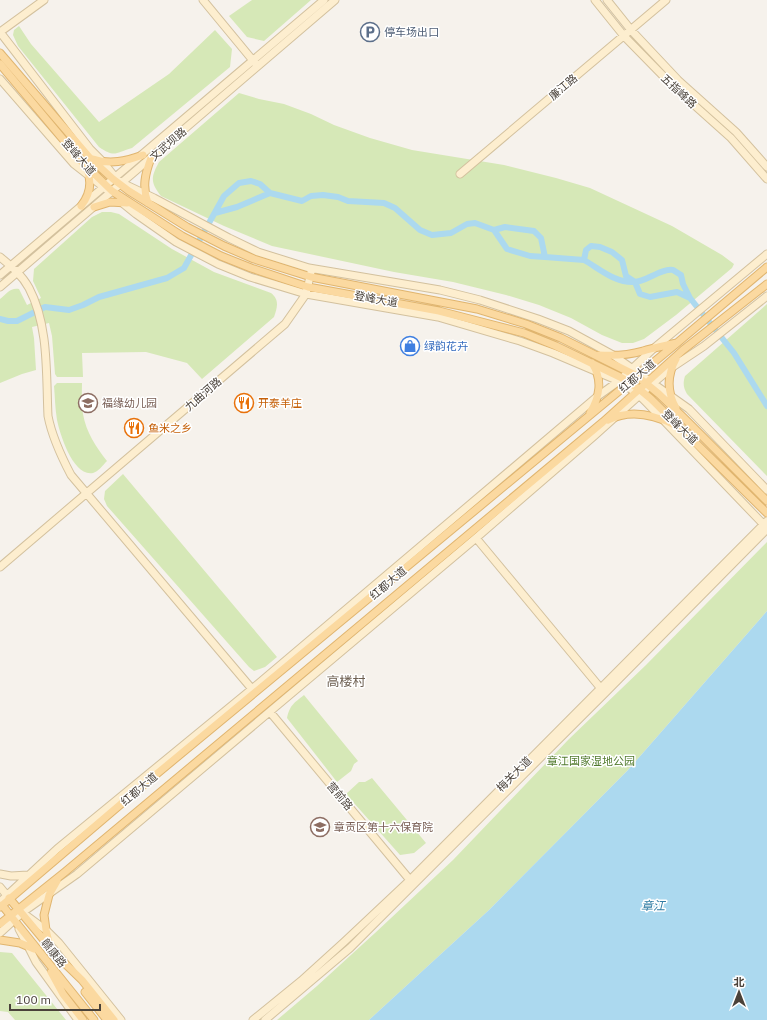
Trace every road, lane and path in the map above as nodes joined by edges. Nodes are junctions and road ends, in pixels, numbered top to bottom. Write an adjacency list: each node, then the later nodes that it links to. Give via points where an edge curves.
1 (44, 0): 9 (street)
2 (203, 0): 12 (street)
3 (324, 0): 12 (street, 文武坝路)
4 (335, 0): 14 (street, 文武坝路)
5 (595, 0): 10 (street, 五指峰路)
6 (607, 0): 8 (street, 五指峰路)
7 (666, 0): 8 (street, 廉江路)
8 (631, 30): 10 (street, 廉江路); 21 (street, 五指峰路, via 678,80 736,132)
9 (0, 32): 20 (street, via 90,149)
10 (624, 36): 22 (street, 廉江路); 25 (street, 五指峰路, via 674,87 730,138)
11 (0, 53): 17 (main road, 登峰大道)
12 (253, 60): 14 (street); 16 (street, 文武坝路)
13 (0, 64): 19 (main road, 登峰大道)
14 (258, 66): 18 (street, 文武坝路)
15 (0, 79): 23 (street, via 74,164)
16 (143, 155): 20 (main road, via 122,161); 24 (street, 文武坝路)
17 (90, 158): 20 (main road); 24 (main road, 登峰大道)
18 (151, 158): 26 (street, 文武坝路); 29 (main road, via 144,181)
19 (82, 162): 23 (main road); 27 (main road, 登峰大道)
20 (103, 162): 24 (street)
21 (767, 167)
22 (460, 174)
23 (89, 176): 27 (street); 32 (main road, via 89,193)
24 (114, 178): 26 (main road, 登峰大道); 27 (street, 文武坝路)
25 (767, 179)
26 (121, 184): 28 (street, 文武坝路); 29 (street); 31 (main road, 登峰大道)
27 (104, 186): 28 (main road, 登峰大道); 32 (street, 文武坝路)
28 (111, 192): 30 (street); 33 (street, 文武坝路); 34 (main road, 登峰大道)
29 (145, 194): 31 (main road); 39 (street, via 258,252)
30 (121, 202): 33 (main road); 34 (main road); 45 (street, via 176,242 218,264 250,277)
31 (148, 203): 42 (main road, 登峰大道, via 224,246 254,259)
32 (81, 206): 37 (street, 文武坝路)
33 (94, 207): 40 (street, 文武坝路)
34 (136, 207): 45 (main road, 登峰大道, via 182,236 222,256)
35 (767, 254): 48 (street)
36 (0, 257): 37 (street)
37 (11, 266): 40 (street); 41 (street, 文武坝路)
38 (767, 267): 47 (main road, 红都大道)
39 (312, 268): 42 (street, 九曲河路); 51 (street, via 440,290 480,300 569,331)
40 (18, 272): 44 (street, 文武坝路); 70 (street, via 29,288 42,329 50,426 65,464)
41 (0, 275)
42 (311, 277): 45 (street, 九曲河路); 50 (main road, 登峰大道, via 477,308 561,338)
43 (767, 284): 49 (main road, 红都大道)
44 (2, 285)
45 (307, 291): 52 (main road, 登峰大道, via 475,319 524,333); 55 (street, via 438,317 520,341); 70 (street, 九曲河路, via 285,324)
46 (767, 296): 53 (street, via 704,346)
47 (677, 343): 48 (main road); 56 (main road, 红都大道)
48 (653, 348): 51 (main road); 54 (street)
49 (683, 350): 53 (main road); 59 (main road, 红都大道)
50 (595, 354): 51 (main road); 54 (main road, 登峰大道)
51 (613, 355): 54 (street)
52 (591, 363): 55 (main road); 57 (main road, 登峰大道)
53 (671, 368): 59 (street); 62 (main road)
54 (631, 370): 56 (main road, 登峰大道); 57 (street)
55 (596, 372): 57 (street); 61 (main road)
56 (638, 375): 58 (main road, 红都大道); 59 (main road, 登峰大道)
57 (620, 380): 58 (main road, 登峰大道); 61 (street)
58 (627, 384): 60 (street); 64 (main road, 红都大道)
59 (649, 384): 60 (street); 62 (street); 66 (main road, 登峰大道)
60 (639, 392): 63 (street); 65 (street); 67 (main road, 红都大道); 68 (main road, 登峰大道)
61 (598, 396): 64 (main road); 76 (street)
62 (670, 396): 66 (main road); 69 (street, via 689,409)
63 (615, 417): 65 (main road, via 640,414); 67 (main road); 74 (street)
64 (586, 418): 79 (main road, 红都大道)
65 (661, 418): 68 (main road); 73 (street)
66 (684, 418): 71 (main road, 登峰大道)
67 (603, 422): 80 (main road, 红都大道)
68 (680, 427): 72 (main road, 登峰大道)
69 (767, 490)
70 (86, 494): 75 (street, 九曲河路); 76 (street)
71 (767, 501)
72 (767, 513)
73 (766, 526): 77 (street, 梅关大道)
74 (476, 538): 77 (street); 78 (street)
75 (0, 567)
76 (252, 688): 82 (street)
77 (602, 690): 83 (street, 梅关大道); 103 (street, 梅关大道, via 350,948)
78 (270, 712): 83 (street, 营前路); 85 (street, via 83,868)
79 (53, 862): 82 (street, via 42,870); 86 (main road, 红都大道)
80 (65, 872): 85 (main road); 88 (main road, 红都大道)
81 (0, 874): 82 (street)
82 (28, 875): 86 (street)
83 (410, 880): 102 (street, 梅关大道, via 317,967)
84 (0, 887): 86 (street, 赣康路)
85 (50, 892): 88 (street); 91 (main road, via 45,911)
86 (8, 897): 87 (main road, 红都大道); 88 (main road, 赣康路)
87 (0, 904): 89 (main road, 赣康路)
88 (21, 911): 89 (street); 91 (street); 95 (main road, 赣康路)
89 (12, 919): 90 (main road); 92 (street); 94 (street); 96 (main road, 赣康路)
90 (0, 924)
91 (46, 930): 95 (main road); 101 (street, via 59,943)
92 (0, 933)
93 (0, 940): 94 (main road)
94 (28, 946): 96 (main road); 97 (street, via 36,962)
95 (51, 950): 100 (main road, 赣康路); 101 (main road)
96 (41, 956): 98 (main road, via 63,994); 99 (main road, 赣康路)
97 (78, 1020)
98 (83, 1020)
99 (94, 1020)
100 (107, 1020)
101 (118, 1020)
102 (253, 1020)
103 (265, 1020)

